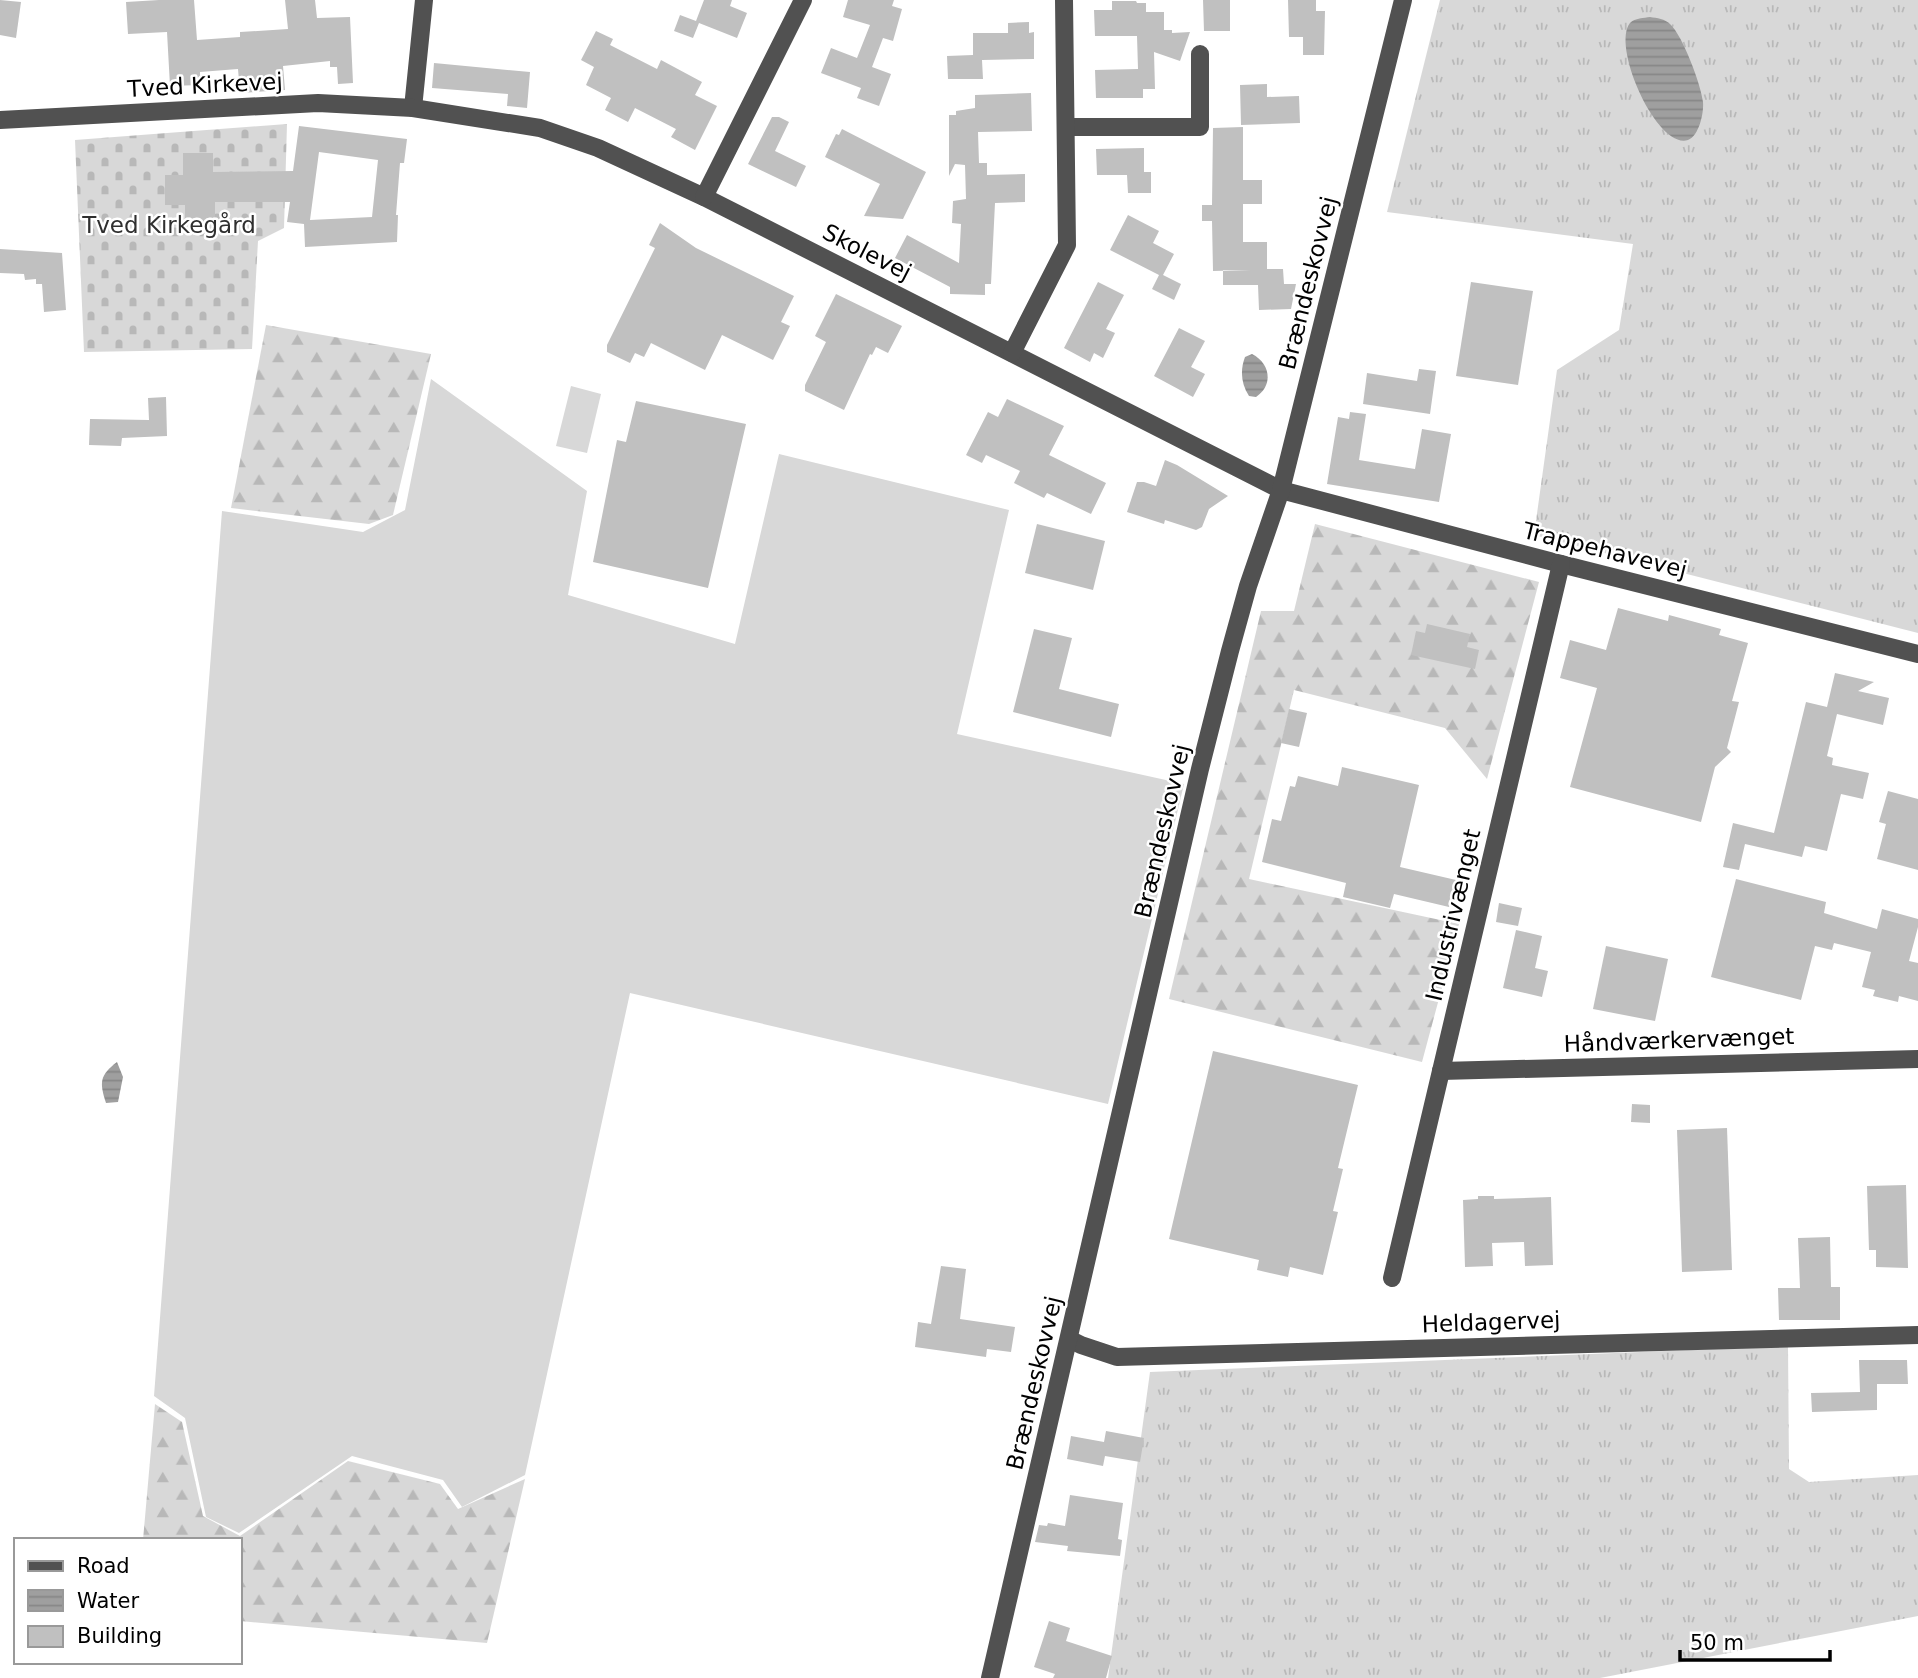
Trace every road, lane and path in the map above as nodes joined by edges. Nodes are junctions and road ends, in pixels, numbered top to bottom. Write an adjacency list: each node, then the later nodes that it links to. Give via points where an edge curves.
1 (424, 0): 6 (street)
2 (803, 0): 9 (street)
3 (1064, 0): 8 (street)
4 (1404, 0): 11 (street, Brændeskovvej)
5 (1200, 54): 8 (street, via 1200,127)
6 (413, 108): 7 (street, Tved Kirkevej, via 318,103); 9 (street, Skolevej, via 540,128 598,148)
7 (0, 120)
8 (1066, 127): 10 (street, via 1067,245)
9 (705, 197): 10 (street, Skolevej)
10 (1012, 354): 11 (street, Skolevej)
11 (1281, 490): 12 (street, Trappehavevej); 18 (street, Brændeskovvej, via 1248,586 1198,779)
12 (1561, 564): 13 (street, Trappehavevej); 15 (street, Industrivænget)
13 (1918, 654)
14 (1918, 1059): 15 (street, Håndværkervænget)
15 (1441, 1072): 16 (street, Industrivænget)
16 (1392, 1278)
17 (1918, 1335): 18 (street, Heldagervej, via 1117,1357)
18 (1069, 1339): 19 (street, Brændeskovvej)
19 (990, 1678)

